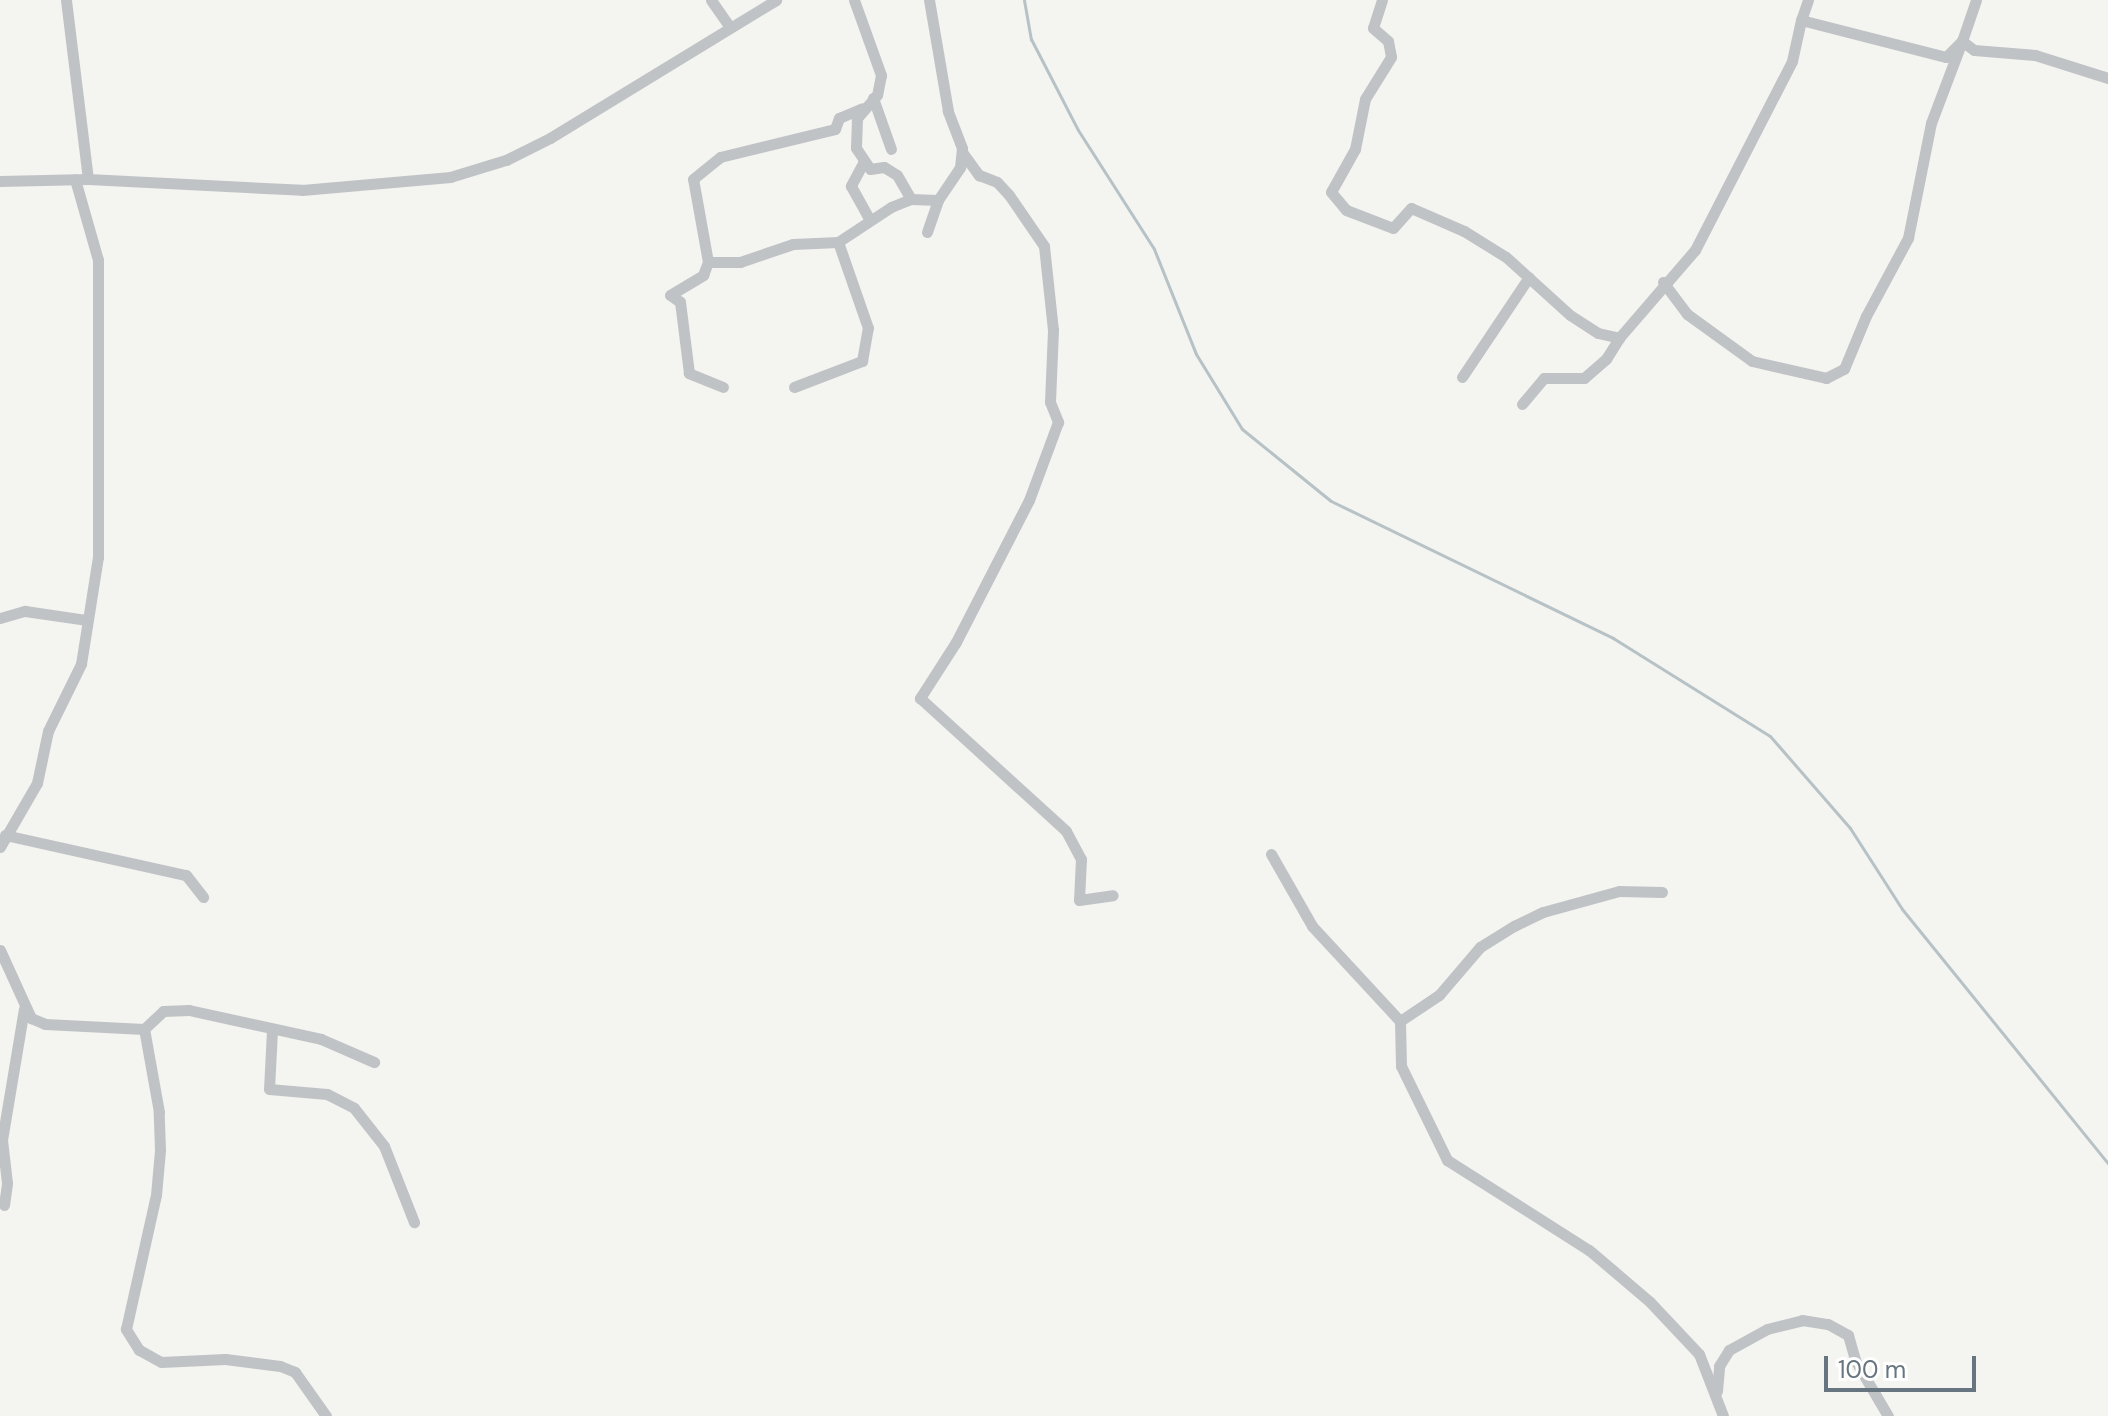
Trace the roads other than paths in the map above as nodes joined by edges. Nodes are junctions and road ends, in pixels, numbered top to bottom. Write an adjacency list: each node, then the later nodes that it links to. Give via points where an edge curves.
1 (66, 0): 18 (street)
2 (711, 0): 10 (street)
3 (776, 0): 10 (street)
4 (854, 0): 13 (street, via 879,61 880,89)
5 (929, 0): 16 (street, via 948,111)
6 (1382, 0): 26 (street, via 1373,28 1388,41 1391,57 1365,99 1355,149 1331,192 1346,210 1393,228 1411,208 1421,209 1496,250)
7 (1808, 0): 9 (street)
8 (1976, 0): 11 (street)
9 (1801, 20): 11 (street, via 1946,57); 27 (street, via 1792,61 1729,189 1695,250)
10 (730, 27): 18 (street, via 550,138 506,160 450,177 302,190)
11 (1962, 41): 12 (street, via 1974,50 2035,55); 27 (street, via 1931,123 1908,238 1844,369 1819,378 1752,361 1687,314)
12 (2108, 78)
13 (873, 98): 14 (street); 15 (street)
14 (862, 108): 17 (street, via 856,148); 25 (street, via 839,118 835,129 720,157 693,179)
15 (891, 149)
16 (962, 152): 21 (street, via 953,183); 38 (street, via 979,175 997,182 1009,195 1044,246 1053,330 1050,402 1058,422 1029,500 956,642 920,698 1066,831 1081,859 1079,900)
17 (863, 163): 20 (street, via 897,175); 22 (street, via 851,186)
18 (81, 179): 19 (street); 34 (street, via 98,260 100,328 96,461 101,525)
19 (0, 181)
20 (911, 199): 21 (street); 22 (street)
21 (938, 200): 23 (street)
22 (869, 218): 24 (street)
23 (927, 232)
24 (838, 242): 25 (street, via 793,244 740,262); 31 (street, via 868,328 862,361)
25 (708, 262): 30 (street, via 703,275 670,295 680,302 689,373)
26 (1529, 277): 28 (street, via 1570,315 1598,333); 29 (street)
27 (1663, 282): 28 (street)
28 (1619, 338): 32 (street, via 1606,359 1584,378 1544,378)
29 (1462, 377)
30 (723, 387)
31 (794, 387)
32 (1522, 404)
33 (0, 618): 34 (street, via 25,611)
34 (87, 620): 35 (street, via 81,664 48,731 37,783)
35 (3, 832): 39 (street, via 186,875)
36 (1271, 854): 42 (street, via 1312,926)
37 (1662, 892): 42 (street, via 1619,891 1524,922 1480,947 1439,995)
38 (1113, 895)
39 (203, 897)
40 (2, 957): 41 (street)
41 (24, 1009): 43 (street, via 45,1024); 46 (street, via 2,1140)
42 (1400, 1021): 48 (street, via 1401,1066 1447,1160 1589,1250 1650,1302 1694,1346)
43 (144, 1029): 44 (street, via 163,1011 189,1010); 49 (street, via 160,1150 156,1195 126,1329 139,1350 161,1362 225,1359 295,1372)
44 (272, 1030): 45 (street, via 321,1039); 47 (street, via 269,1089 327,1094 354,1108 384,1146)
45 (374, 1062)
46 (4, 1205)
47 (414, 1222)
48 (1717, 1396): 50 (street); 51 (street, via 1719,1366 1729,1350 1767,1329 1802,1320 1828,1324 1848,1335 1855,1360)
49 (326, 1416)
50 (1723, 1416)
51 (1888, 1416)

